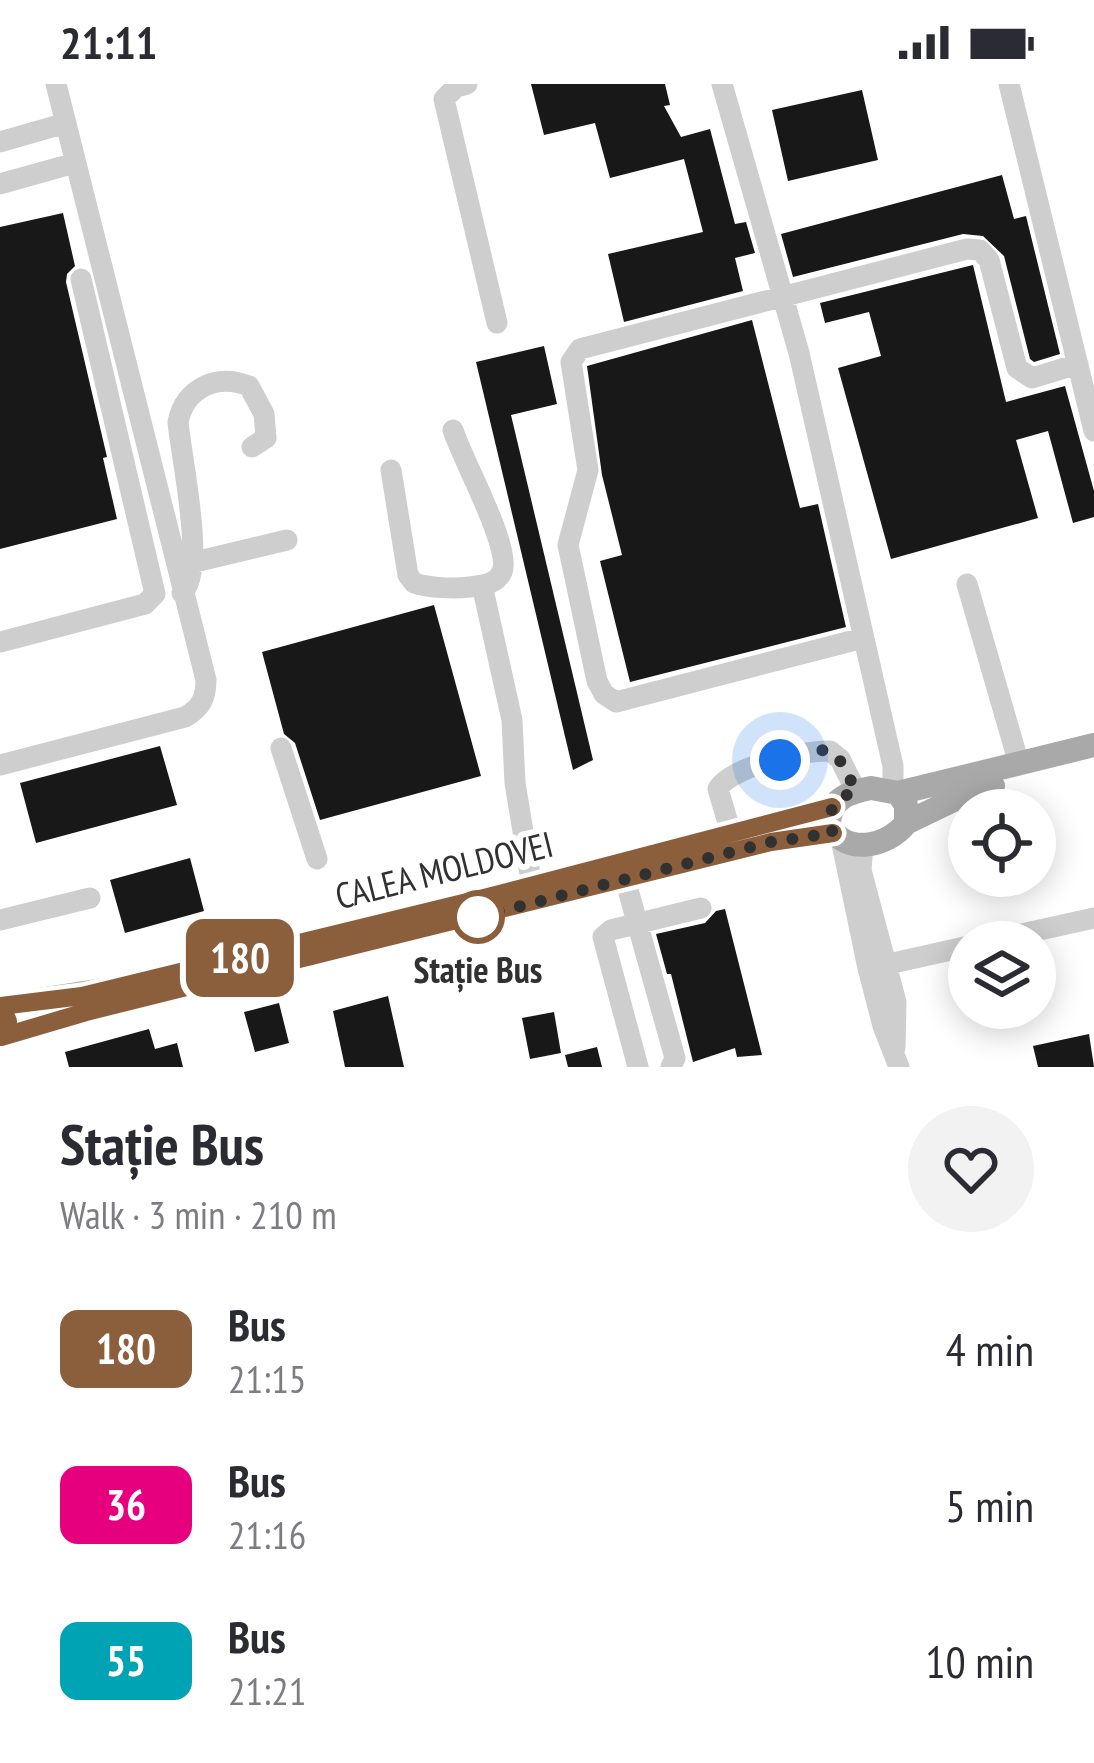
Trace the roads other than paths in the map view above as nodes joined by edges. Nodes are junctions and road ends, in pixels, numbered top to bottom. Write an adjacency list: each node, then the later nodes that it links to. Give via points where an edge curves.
1 (56, 84): 5 (street)
2 (467, 84): 11 (street, via 444,99)
3 (722, 84): 10 (street)
4 (1010, 84): 12 (street)
5 (66, 123): 6 (street); 7 (street)
6 (0, 142)
7 (75, 163): 8 (street); 21 (street)
8 (0, 184)
9 (81, 279): 23 (street, via 154,594 146,604)
10 (783, 296): 12 (street, via 980,250 1017,368 1032,378); 22 (street); 22 (street, via 580,349 571,362 588,470 568,545 597,681 616,702)
11 (497, 323)
12 (1078, 364): 14 (street)
13 (453, 430): 20 (street, via 504,560 499,577)
14 (1094, 430)
15 (252, 447): 18 (street, via 266,438 266,424 249,386 222,382 189,394 178,422)
16 (391, 470): 20 (street, via 414,583)
17 (287, 540): 18 (street)
18 (195, 562): 21 (street)
19 (967, 584): 27 (street)
20 (482, 585): 37 (street, via 512,720)
21 (182, 593): 28 (street, via 206,680 195,712)
22 (863, 638): 30 (street)
23 (0, 642)
24 (1094, 745): 27 (main road)
25 (281, 748): 35 (street)
26 (1094, 760): 32 (main road, via 966,794)
27 (1019, 764): 30 (main road)
28 (1, 765)
29 (856, 790): 30 (main road); 31 (main road); 33 (street, via 830,751 743,770 718,789)
30 (896, 792): 32 (main road)
31 (832, 807): 33 (main road, CALEA MOLDOVEI); 34 (main road, via 829,816)
32 (906, 823): 34 (main road, via 885,840)
33 (731, 833): 37 (main road, CALEA MOLDOVEI)
34 (846, 839): 36 (main road, CALEA MOLDOVEI, via 771,842); 45 (street)
35 (317, 859)
36 (625, 879): 42 (street); 47 (main road, CALEA MOLDOVEI)
37 (532, 886): 46 (main road, CALEA MOLDOVEI, via 82,996)
38 (90, 898): 41 (street)
39 (701, 908): 42 (street)
40 (1094, 918): 43 (street)
41 (0, 920)
42 (638, 923): 49 (street, via 611,930 602,944); 50 (street)
43 (1056, 926)
44 (948, 951): 45 (street)
45 (877, 967): 48 (street, via 883,1026)
46 (0, 1005): 47 (main road, CALEA MOLDOVEI, via 8,1021)
47 (1, 1038)
48 (897, 1058)
49 (638, 1067)
50 (671, 1067)

